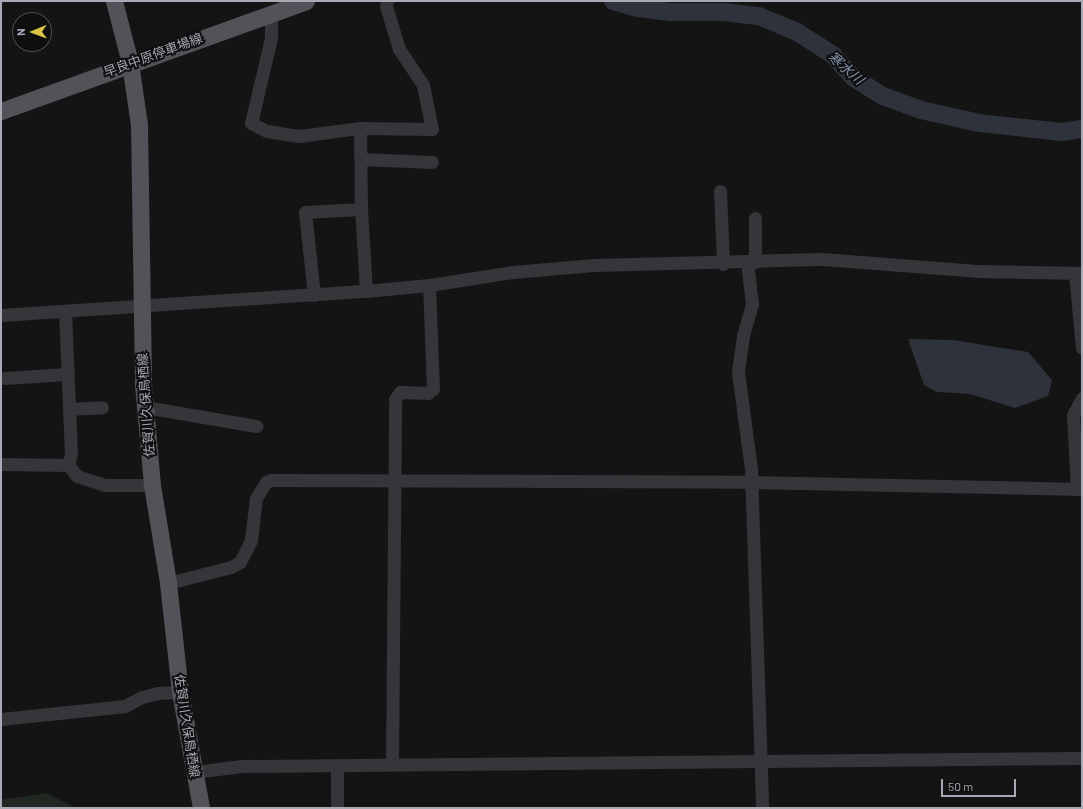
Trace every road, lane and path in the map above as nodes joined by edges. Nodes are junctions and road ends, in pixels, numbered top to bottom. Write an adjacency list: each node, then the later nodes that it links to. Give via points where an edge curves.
1 (114, 1): 5 (main road, 佐賀川久保鳥栖線)
2 (306, 1): 4 (main road, 早良中原停車場線)
3 (387, 1): 7 (street, via 386,6 399,49 423,85 432,129)
4 (271, 13): 5 (main road, 早良中原停車場線); 7 (street, via 271,38 251,123 266,131 299,136)
5 (130, 63): 6 (main road, 早良中原停車場線); 19 (main road, 佐賀川久保鳥栖線, via 140,150)
6 (1, 111)
7 (360, 128): 8 (street)
8 (361, 159): 9 (street); 11 (street)
9 (432, 162)
10 (720, 192): 14 (street)
11 (361, 209): 17 (street); 18 (street, via 305,212)
12 (756, 218): 13 (street)
13 (751, 262): 14 (street); 15 (street, via 822,259 977,271); 33 (street, via 752,304 743,336 738,372 749,445)
14 (723, 264): 16 (street, via 594,265 513,272)
15 (1079, 273): 22 (street)
16 (429, 285): 17 (street); 32 (street, via 433,388 428,393 400,392 395,399)
17 (366, 291): 18 (street)
18 (314, 294): 19 (street)
19 (141, 305): 20 (street); 27 (main road, 佐賀川久保鳥栖線)
20 (65, 311): 21 (street); 23 (street)
21 (1, 315)
22 (1082, 348)
23 (67, 374): 24 (street); 28 (street)
24 (5, 378)
25 (1082, 398): 35 (street, via 1073,415)
26 (102, 407): 28 (street)
27 (145, 407): 29 (street); 34 (main road, 佐賀川久保鳥栖線)
28 (69, 409): 31 (street, via 71,453)
29 (256, 426)
30 (1, 464): 31 (street)
31 (68, 465): 34 (street, via 77,476 104,485)
32 (394, 480): 33 (street); 36 (street, via 266,482 256,498 251,540 240,562 231,567); 41 (street)
33 (751, 482): 35 (street); 40 (street)
34 (152, 485): 36 (main road, 佐賀川久保鳥栖線)
35 (1079, 489)
36 (168, 583): 37 (main road, 佐賀川久保鳥栖線)
37 (180, 692): 38 (street, via 142,697 125,706); 43 (main road, 佐賀川久保鳥栖線)
38 (1, 719)
39 (1082, 758): 40 (street)
40 (761, 762): 41 (street); 46 (street)
41 (392, 764): 42 (street)
42 (337, 765): 43 (street, via 242,766); 45 (street)
43 (194, 772): 44 (main road, 佐賀川久保鳥栖線)
44 (201, 808)
45 (337, 808)
46 (762, 808)

